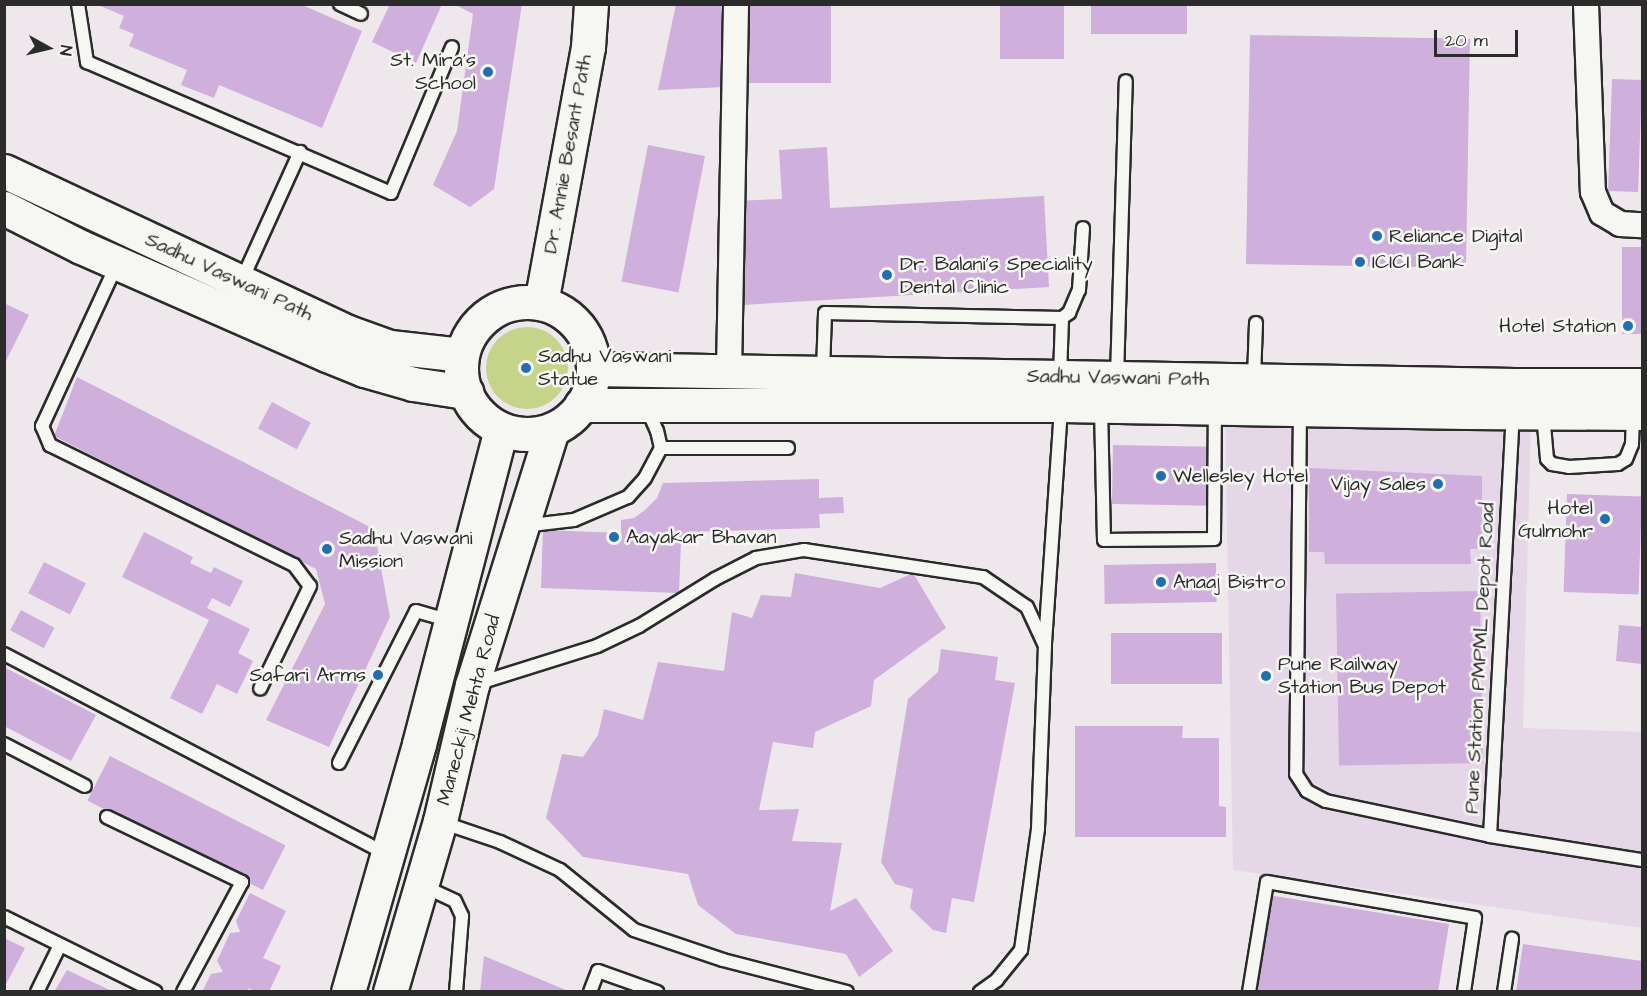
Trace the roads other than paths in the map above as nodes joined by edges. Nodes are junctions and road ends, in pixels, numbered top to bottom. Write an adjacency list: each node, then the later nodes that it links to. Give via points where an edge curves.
1 (78, 4): 9 (lane, via 87,62)
2 (340, 4): 6 (lane)
3 (591, 4): 16 (main road, Dr. Annie Besant Path, via 588,47)
4 (736, 4): 21 (street)
5 (1586, 4): 12 (street, via 1593,192 1602,213 1620,224)
6 (361, 14)
7 (452, 47): 9 (lane, via 391,193)
8 (1126, 81): 26 (lane)
9 (300, 152): 15 (lane)
10 (4, 171): 15 (main road, Sadhu Vaswani Path)
11 (4, 208): 14 (main road)
12 (1642, 225)
13 (1083, 228): 17 (lane, via 1078,290 1069,314)
14 (117, 263): 25 (main road, via 364,370 412,384); 42 (lane, via 42,426 50,445 294,565 310,586)
15 (240, 283): 19 (main road, Sadhu Vaswani Path, via 348,333 390,347)
16 (541, 303): 19 (main road, via 515,303 491,312 473,330); 20 (main road, via 574,321 588,343)
17 (1062, 318): 22 (lane, via 825,314); 24 (lane)
18 (1256, 323): 23 (lane)
19 (462, 355): 25 (main road)
20 (593, 369): 21 (main road, Sadhu Vaswani Path); 30 (main road)
21 (729, 371): 22 (main road, Sadhu Vaswani Path)
22 (823, 372): 24 (main road, Sadhu Vaswani Path)
23 (1254, 380): 26 (main road, Sadhu Vaswani Path); 27 (main road, Sadhu Vaswani Path)
24 (1060, 391): 26 (main road, Sadhu Vaswani Path); 31 (main road); 39 (lane)
25 (466, 392): 33 (main road, via 480,414)
26 (1109, 392): 32 (main road); 32 (lane, via 1104,540 1214,539)
27 (1300, 395): 28 (main road, Sadhu Vaswani Path); 32 (main road); 48 (lane, Pune Station PMPML Depot Road, via 1296,774 1307,791 1326,801)
28 (1520, 402): 29 (main road, Sadhu Vaswani Path); 29 (lane, via 1547,459 1569,467 1618,464 1626,459); 48 (lane, Pune Station PMPML Depot Road)
29 (1639, 403)
30 (581, 405): 31 (main road); 34 (main road)
31 (645, 405): 36 (lane)
32 (1215, 408)
33 (501, 429): 34 (main road, via 526,434); 38 (main road, Maneckji Mehta Road)
34 (552, 429): 37 (main road, Maneckji Mehta Road)
35 (788, 447): 36 (lane)
36 (661, 448): 37 (lane, via 645,478 628,497 574,520)
37 (522, 526): 41 (main road, Maneckji Mehta Road)
38 (451, 621): 44 (lane, via 416,611); 49 (main road, Maneckji Mehta Road)
39 (1045, 646): 41 (lane, via 1027,607 984,577 804,550 756,558 597,646); 64 (lane, via 1038,829 1021,950 997,980)
40 (4, 654): 49 (lane)
41 (472, 686): 47 (main road, Maneckji Mehta Road)
42 (260, 689)
43 (4, 744): 45 (lane)
44 (339, 763)
45 (85, 786)
46 (107, 817): 57 (lane, via 242,882)
47 (440, 821): 51 (main road, Maneckji Mehta Road); 63 (lane, via 500,842 560,870 634,930 723,960)
48 (1490, 836): 50 (lane)
49 (387, 854): 58 (main road, Maneckji Mehta Road)
50 (1642, 860)
51 (422, 886): 59 (main road, Maneckji Mehta Road); 60 (lane, via 455,901 462,916)
52 (4, 917): 54 (lane)
53 (1512, 939): 67 (lane)
54 (60, 945): 55 (lane); 56 (lane)
55 (37, 992)
56 (156, 992)
57 (183, 992)
58 (348, 992)
59 (390, 992)
60 (456, 992)
61 (590, 992): 62 (lane, via 598,971)
62 (657, 992)
63 (848, 992)
64 (980, 992)
65 (1249, 992): 66 (lane, via 1268,882 1475,918)
66 (1464, 992)
67 (1504, 992)

